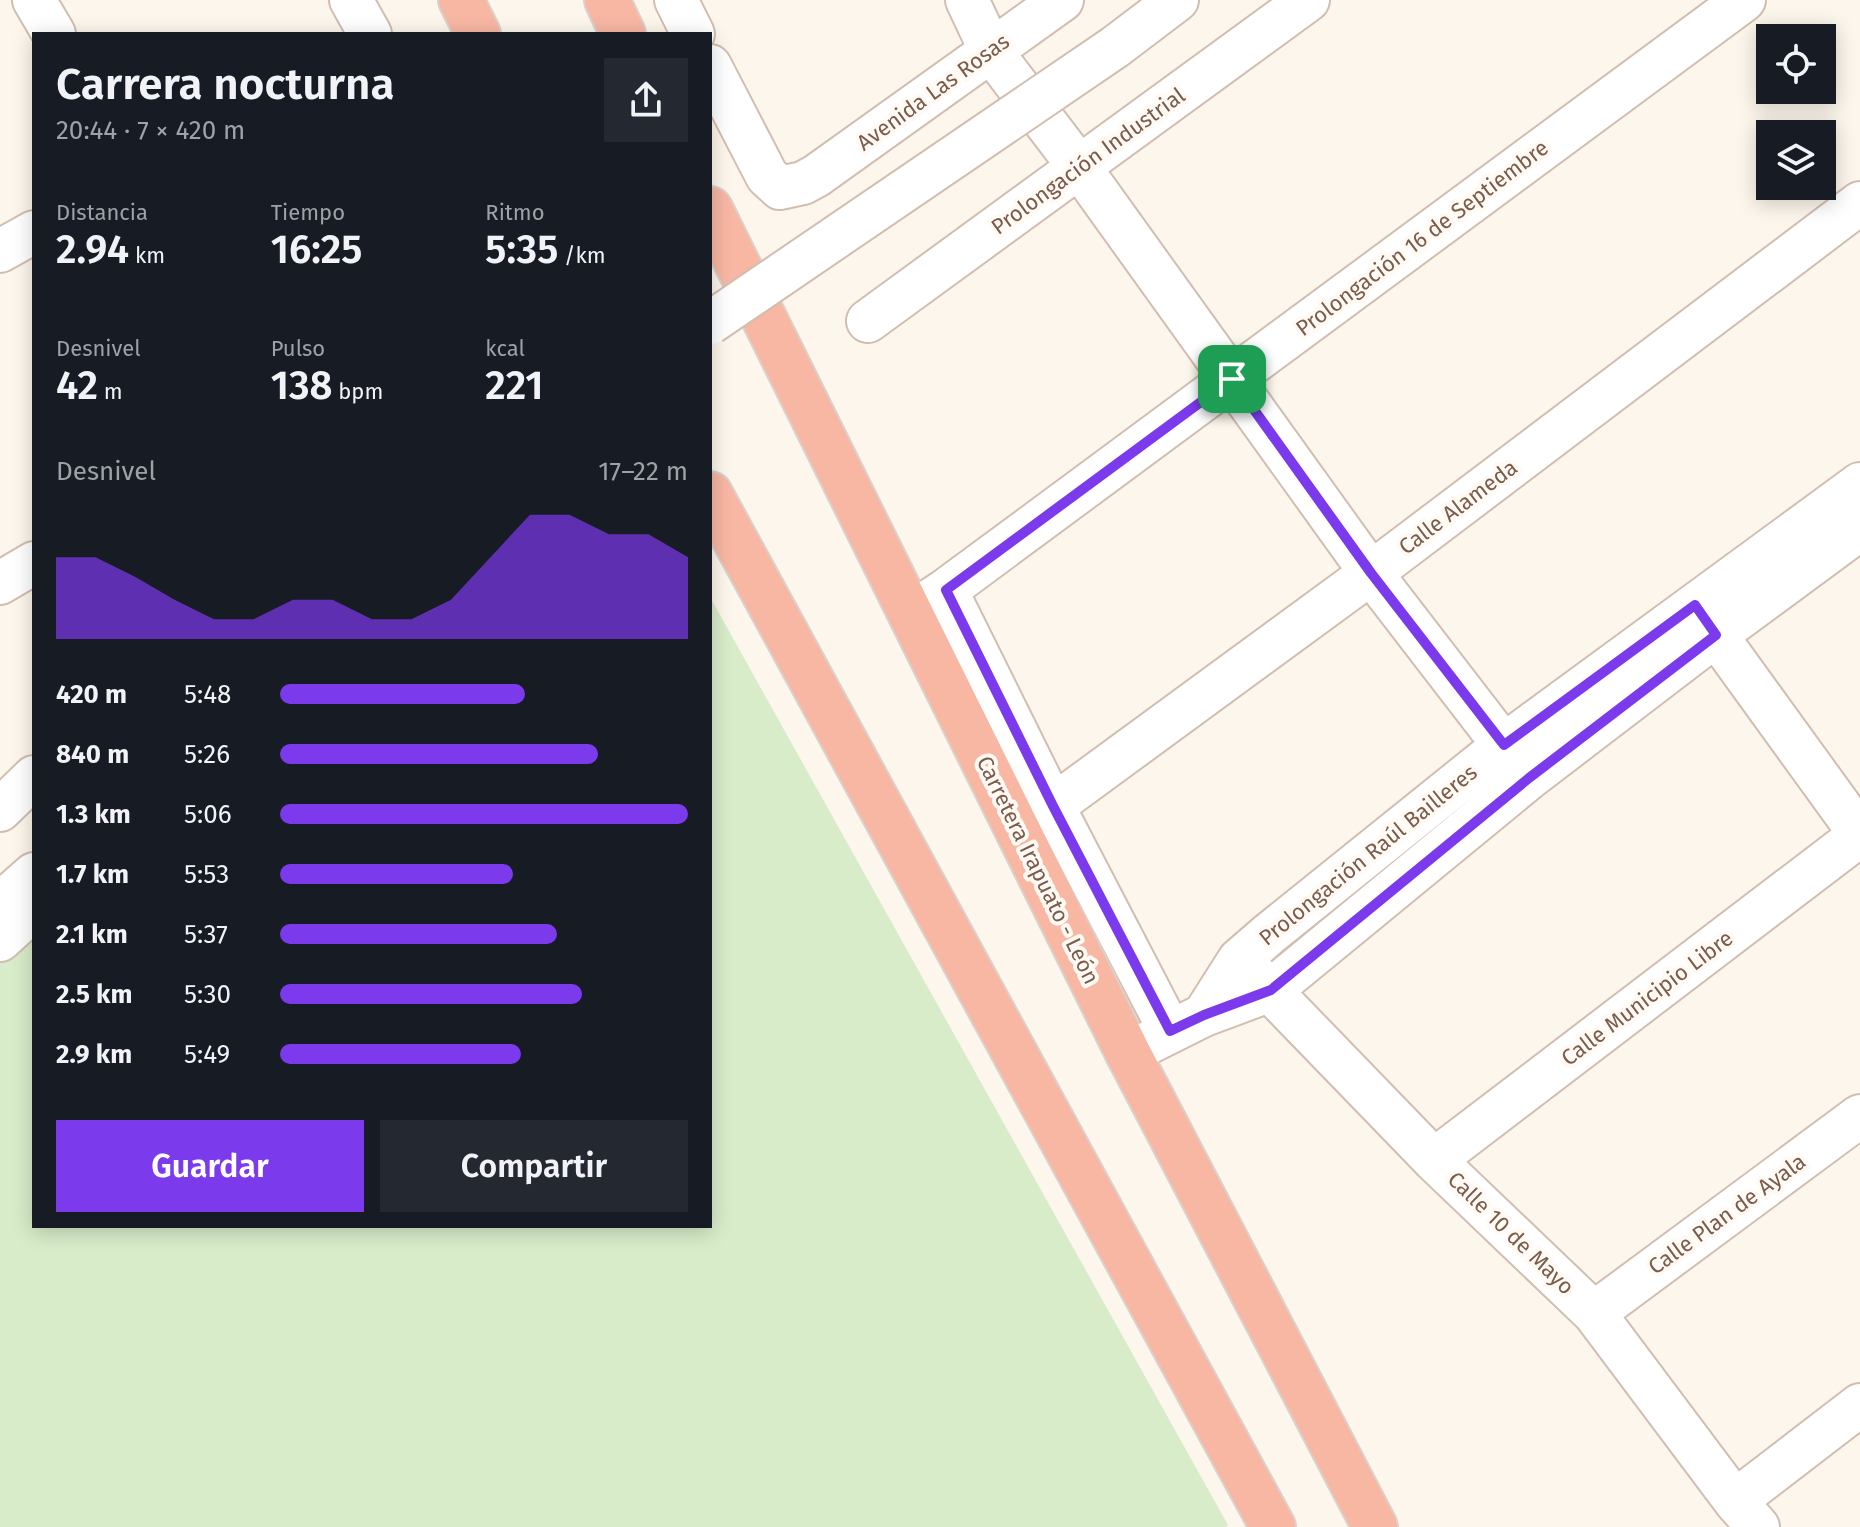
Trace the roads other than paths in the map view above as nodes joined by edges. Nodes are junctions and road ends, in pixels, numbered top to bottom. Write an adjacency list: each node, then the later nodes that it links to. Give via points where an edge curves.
1 (34, 0): 11 (street)
2 (351, 0): 12 (street)
3 (461, 0): 13 (highway)
4 (608, 0): 14 (highway)
5 (676, 0): 15 (street)
6 (967, 0): 16 (street)
7 (1062, 0): 16 (street, Avenida Las Rosas)
8 (1177, 0): 24 (street, bridge)
9 (1308, 0): 18 (street, Prolongación Industrial)
10 (1744, 0): 25 (street, Prolongación 16 de Septiembre)
11 (53, 32)
12 (369, 32)
13 (477, 32)
14 (622, 32)
15 (692, 32)
16 (991, 51): 17 (street, Avenida Las Rosas, via 816,176 780,188 767,176); 18 (street)
17 (712, 70)
18 (1080, 168): 23 (street, Prolongación Industrial); 25 (street)
19 (1860, 203): 30 (street, Calle Alameda)
20 (712, 213): 32 (highway, Carretera Irapuato - León)
21 (32, 233): 22 (street)
22 (0, 251)
23 (868, 321)
24 (712, 322)
25 (1232, 379): 30 (street); 32 (street, Prolongación 16 de Septiembre)
26 (1860, 484): 33 (street, Prolongación Raúl Bailleres)
27 (712, 498): 53 (highway)
28 (1860, 529): 33 (street, Prolongación Raúl Bailleres)
29 (32, 564): 31 (street)
30 (1371, 573): 34 (street); 37 (street, Calle Alameda)
31 (0, 583)
32 (928, 602): 37 (street); 47 (highway, Carretera Irapuato - León)
33 (1706, 620): 34 (street, Prolongación Raúl Bailleres); 35 (street, Prolongación Raúl Bailleres); 39 (street)
34 (1504, 745): 35 (street); 44 (street, Prolongación Raúl Bailleres)
35 (1529, 778): 45 (street, Prolongación Raúl Bailleres)
36 (32, 779): 38 (street)
37 (1053, 806): 46 (street)
38 (0, 810)
39 (1860, 835): 49 (street, Calle Municipio Libre)
40 (32, 876): 41 (street)
41 (0, 904)
42 (32, 911): 43 (street)
43 (0, 940)
44 (1239, 960): 45 (street, Calle 10 de Mayo); 46 (street, Prolongación Raúl Bailleres)
45 (1271, 990): 46 (street, Prolongación Raúl Bailleres); 49 (street, Calle 10 de Mayo)
46 (1187, 1023): 47 (street, Prolongación Raúl Bailleres)
47 (1128, 1053): 54 (highway, Carretera Irapuato - León)
48 (1860, 1116): 50 (street, Calle Plan de Ayala)
49 (1434, 1160): 50 (street, Calle 10 de Mayo)
50 (1594, 1313): 52 (street, Calle 10 de Mayo)
51 (1860, 1405): 52 (street)
52 (1746, 1514)
53 (1273, 1527)
54 (1375, 1527)

